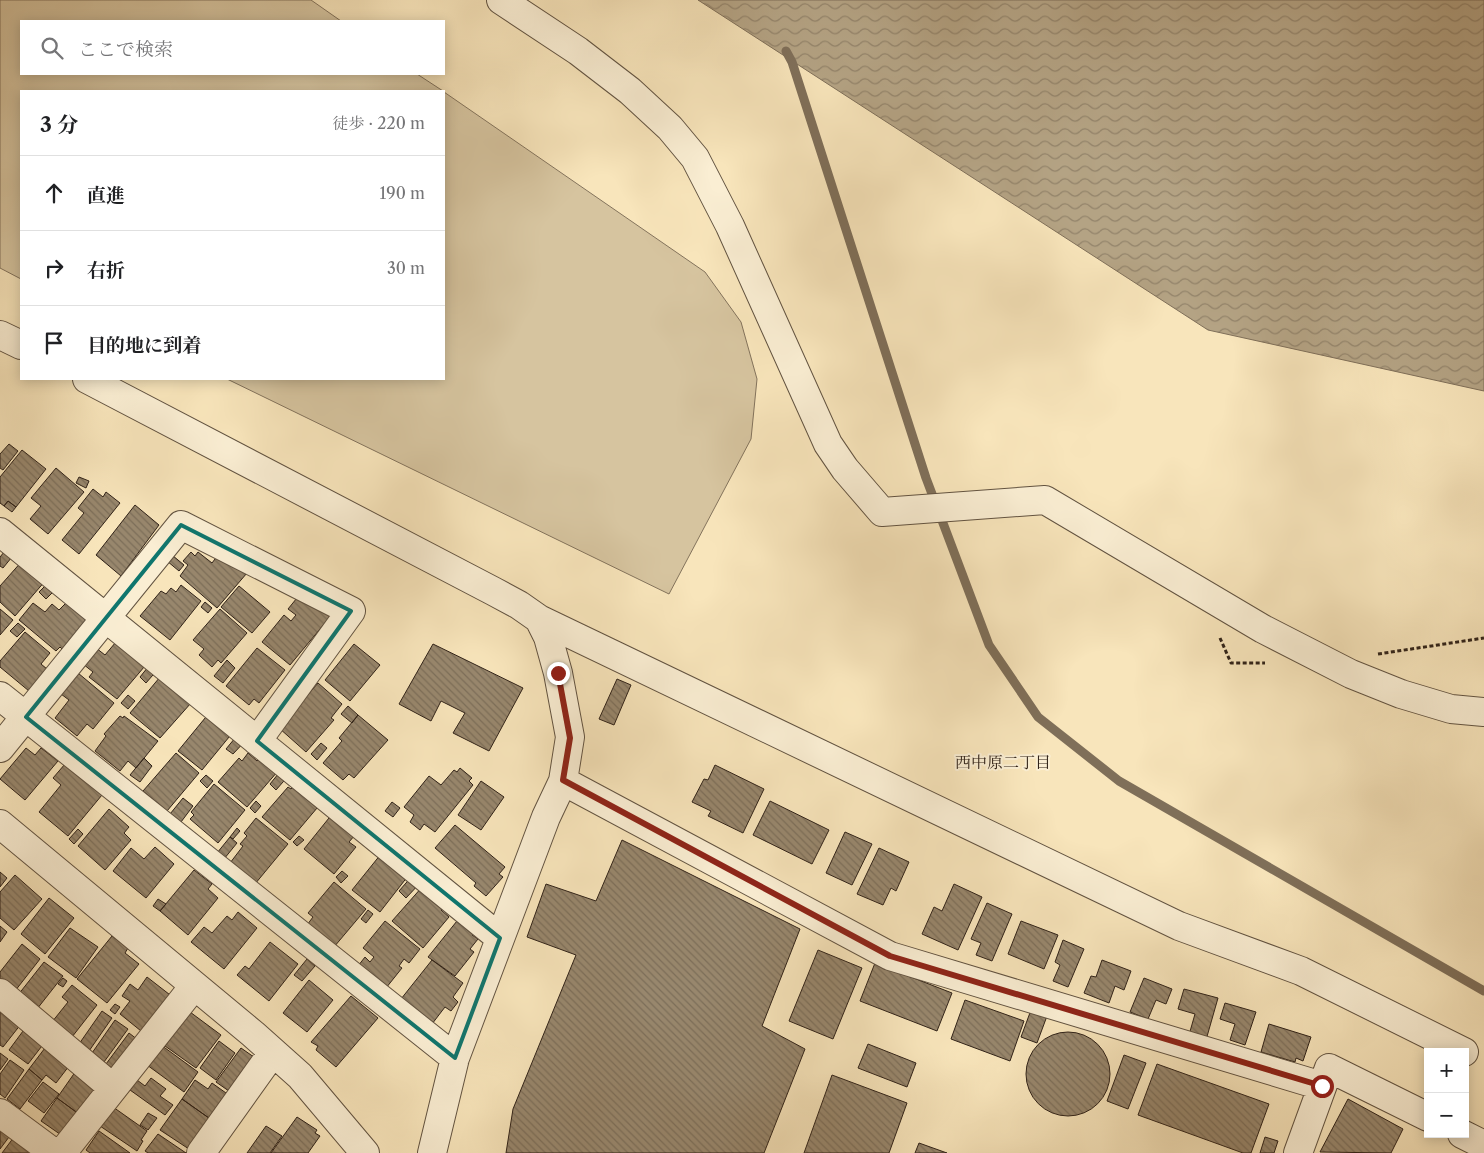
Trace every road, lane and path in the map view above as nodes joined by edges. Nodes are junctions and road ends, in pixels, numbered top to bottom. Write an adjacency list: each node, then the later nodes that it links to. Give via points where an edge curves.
1 (501, 0): 9 (street, via 578,51 630,91 670,128 695,158 730,226 828,444 882,512 1045,500 1263,628 1351,674 1450,709)
2 (0, 335): 3 (street)
3 (20, 345)
4 (90, 380): 7 (street, via 494,591)
5 (0, 532): 6 (street)
6 (106, 618): 10 (street); 11 (street); 11 (street, via 181,525 351,611)
7 (539, 619): 13 (street, via 548,637 558,673 570,738); 18 (street, via 1179,926 1300,971)
8 (0, 696): 10 (street)
9 (1484, 712)
10 (26, 717): 12 (street); 21 (street)
11 (257, 741): 15 (street)
12 (0, 748)
13 (563, 780): 15 (street); 23 (street, via 890,956)
14 (2, 831): 16 (street)
15 (500, 938): 21 (street)
16 (194, 986): 19 (street); 24 (street)
17 (0, 993): 24 (street)
18 (1457, 1048)
19 (273, 1052): 31 (street); 32 (street, via 300,1076)
20 (1469, 1054): 22 (street)
21 (455, 1058): 33 (street)
22 (1484, 1062)
23 (1322, 1086): 26 (street, via 1329,1068); 34 (street)
24 (113, 1088): 30 (street)
25 (0, 1113): 29 (street)
26 (1424, 1115)
27 (1469, 1138): 28 (street)
28 (1484, 1145)
29 (54, 1153)
30 (62, 1153)
31 (201, 1153)
32 (365, 1153)
33 (432, 1153)
34 (1298, 1153)

